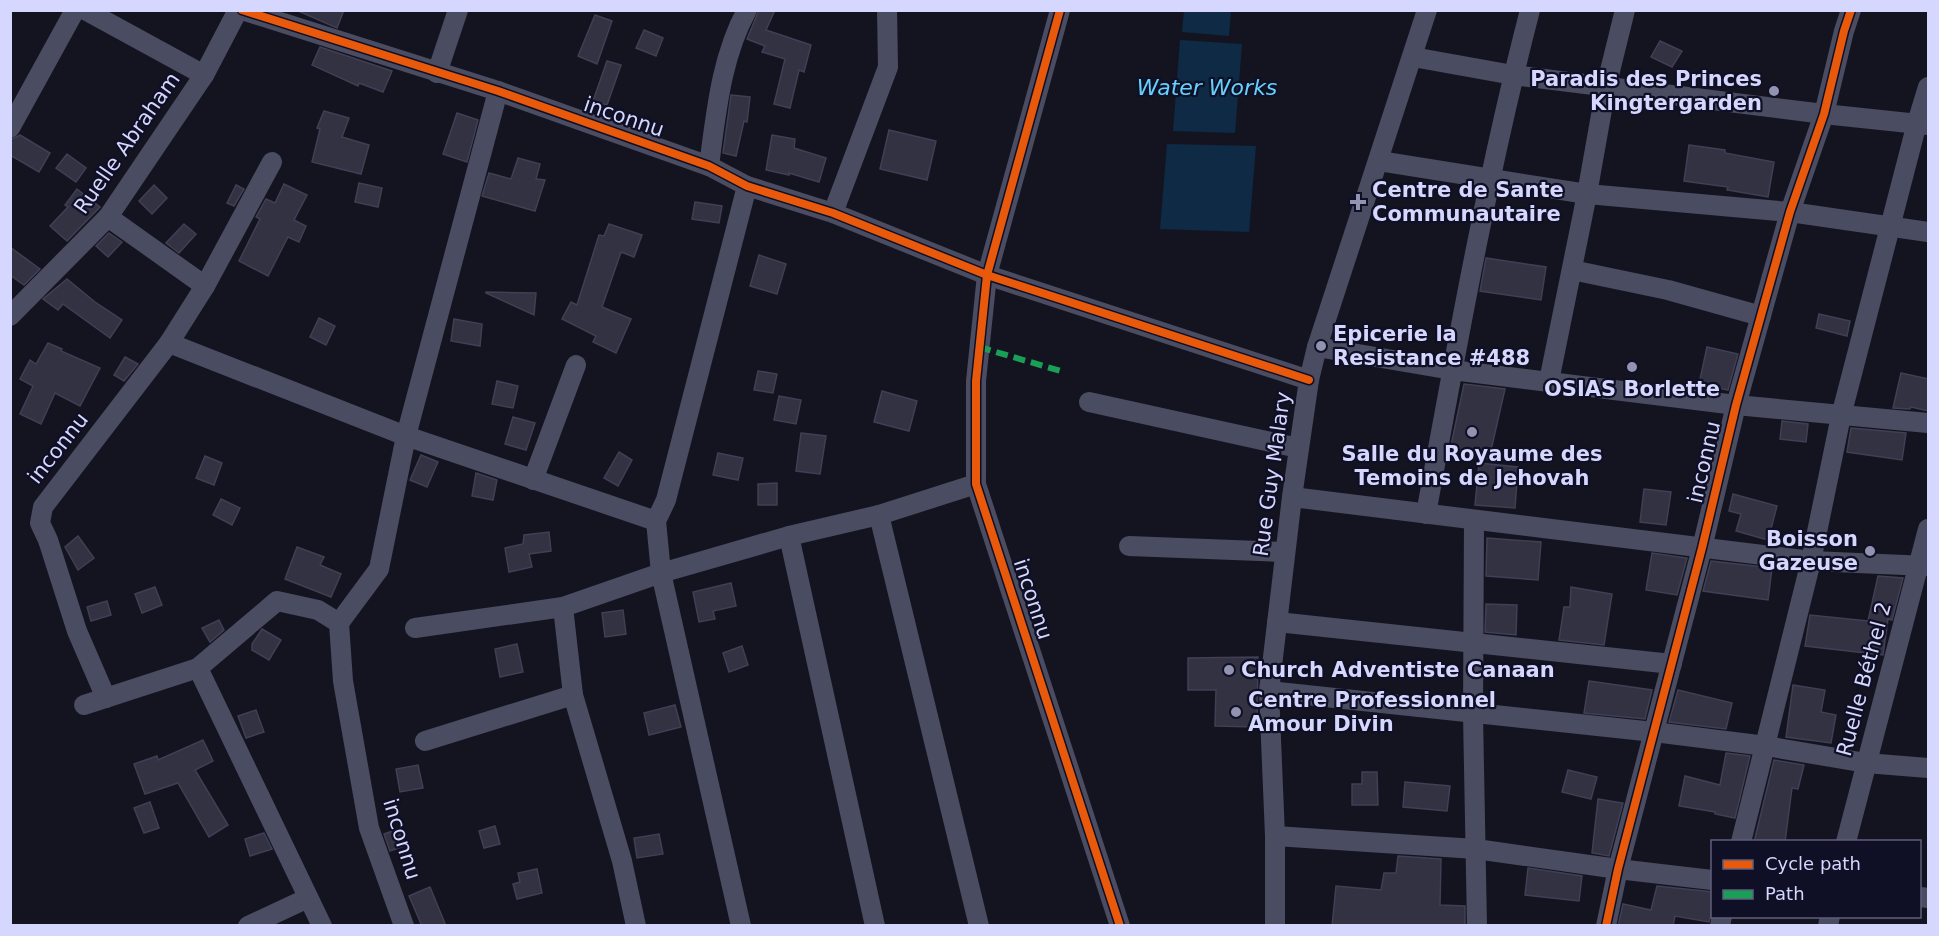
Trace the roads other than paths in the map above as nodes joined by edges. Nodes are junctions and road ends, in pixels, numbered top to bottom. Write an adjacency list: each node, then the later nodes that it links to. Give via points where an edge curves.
1 (75, 10): 21 (street)
2 (85, 10): 14 (street)
3 (240, 10): 13 (street, inconnu); 14 (street, Ruelle Abraham)
4 (458, 10): 13 (street)
5 (747, 10): 24 (street, via 720,89)
6 (887, 10): 29 (street, via 888,67)
7 (1060, 10): 34 (street, inconnu)
8 (1427, 10): 12 (street, Rue Guy Malary)
9 (1530, 10): 15 (street)
10 (1625, 10): 16 (street)
11 (1851, 10): 19 (street, inconnu)
12 (1413, 57): 15 (street); 22 (street, Rue Guy Malary)
13 (437, 74): 18 (street, inconnu)
14 (204, 75): 30 (street, Ruelle Abraham)
15 (1514, 75): 16 (street); 25 (street)
16 (1606, 87): 19 (street); 27 (street)
17 (1929, 87): 20 (street)
18 (498, 91): 24 (street, inconnu); 48 (street)
19 (1824, 114): 20 (street); 28 (street, inconnu)
20 (1923, 124): 31 (street)
21 (10, 129)
22 (1379, 161): 25 (street); 39 (street, Rue Guy Malary)
23 (272, 162): 35 (street, inconnu)
24 (709, 166): 26 (street, inconnu)
25 (1491, 178): 27 (street); 41 (street)
26 (747, 186): 29 (street, inconnu); 56 (street, via 666,500)
27 (1587, 194): 28 (street); 33 (street)
28 (1790, 212): 31 (street); 37 (street, inconnu)
29 (833, 213): 34 (street, inconnu)
30 (108, 218): 35 (street); 36 (street, Ruelle Abraham)
31 (1890, 227): 32 (street); 46 (street)
32 (1929, 232)
33 (1572, 270): 37 (street, via 1668,290); 43 (street)
34 (987, 275): 42 (street, inconnu); 51 (street, inconnu, via 976,381)
35 (205, 286): 38 (street, inconnu)
36 (10, 316)
37 (1761, 316): 45 (street, inconnu)
38 (169, 344): 48 (street); 74 (street, inconnu, via 43,507 40,523 77,631)
39 (1317, 347): 41 (street, inconnu); 42 (street, Rue Guy Malary)
40 (576, 365): 50 (street)
41 (1452, 370): 43 (street, inconnu); 53 (street)
42 (1309, 380): 49 (street, Rue Guy Malary)
43 (1549, 381): 45 (street, inconnu)
44 (1089, 402): 49 (street)
45 (1736, 405): 46 (street, inconnu); 60 (street, inconnu)
46 (1841, 416): 47 (street, inconnu); 62 (street)
47 (1929, 423)
48 (406, 436): 50 (street); 67 (street, via 380,569)
49 (1298, 448): 52 (street, Rue Guy Malary)
50 (533, 480): 56 (street)
51 (976, 484): 54 (street); 96 (street, inconnu)
52 (1292, 497): 53 (street); 61 (street, Rue Guy Malary)
53 (1426, 514): 55 (street)
54 (879, 515): 58 (street); 95 (street)
55 (1474, 520): 60 (street); 69 (street)
56 (656, 522): 64 (street)
57 (1929, 529): 63 (street, Ruelle Béthel 2)
58 (789, 536): 64 (street); 94 (street)
59 (1129, 546): 61 (street)
60 (1702, 548): 62 (street); 70 (street, inconnu)
61 (1284, 552): 66 (street, Rue Guy Malary)
62 (1811, 561): 63 (street); 79 (street)
63 (1924, 566): 80 (street, Ruelle Béthel 2)
64 (661, 573): 65 (street); 93 (street)
65 (564, 607): 68 (street); 73 (street)
66 (1277, 622): 69 (street); 72 (street, Rue Guy Malary)
67 (339, 623): 71 (street, via 318,610 277,601); 91 (street, inconnu, via 343,681 369,828)
68 (415, 628)
69 (1473, 642): 70 (street); 76 (street)
70 (1672, 664): 77 (street, inconnu)
71 (198, 668): 74 (street); 88 (street)
72 (1269, 691): 76 (street); 82 (street, Rue Guy Malary)
73 (573, 695): 78 (street); 92 (street, via 622,861)
74 (106, 698): 75 (street)
75 (84, 705)
76 (1473, 714): 77 (street); 85 (street)
77 (1654, 732): 79 (street); 86 (street, inconnu)
78 (424, 741)
79 (1766, 746): 80 (street); 83 (street)
80 (1866, 763): 81 (street); 84 (street, Ruelle Béthel 2)
81 (1929, 768)
82 (1275, 836): 85 (street); 97 (street, Rue Guy Malary)
83 (1742, 840)
84 (1847, 840)
85 (1476, 849): 86 (street); 98 (street)
86 (1618, 869): 87 (street); 99 (street, inconnu)
87 (1711, 880)
88 (308, 898): 89 (street); 90 (street)
89 (248, 926)
90 (322, 926)
91 (404, 926)
92 (636, 926)
93 (741, 926)
94 (875, 926)
95 (979, 926)
96 (1120, 926)
97 (1275, 926)
98 (1477, 926)
99 (1606, 926)

